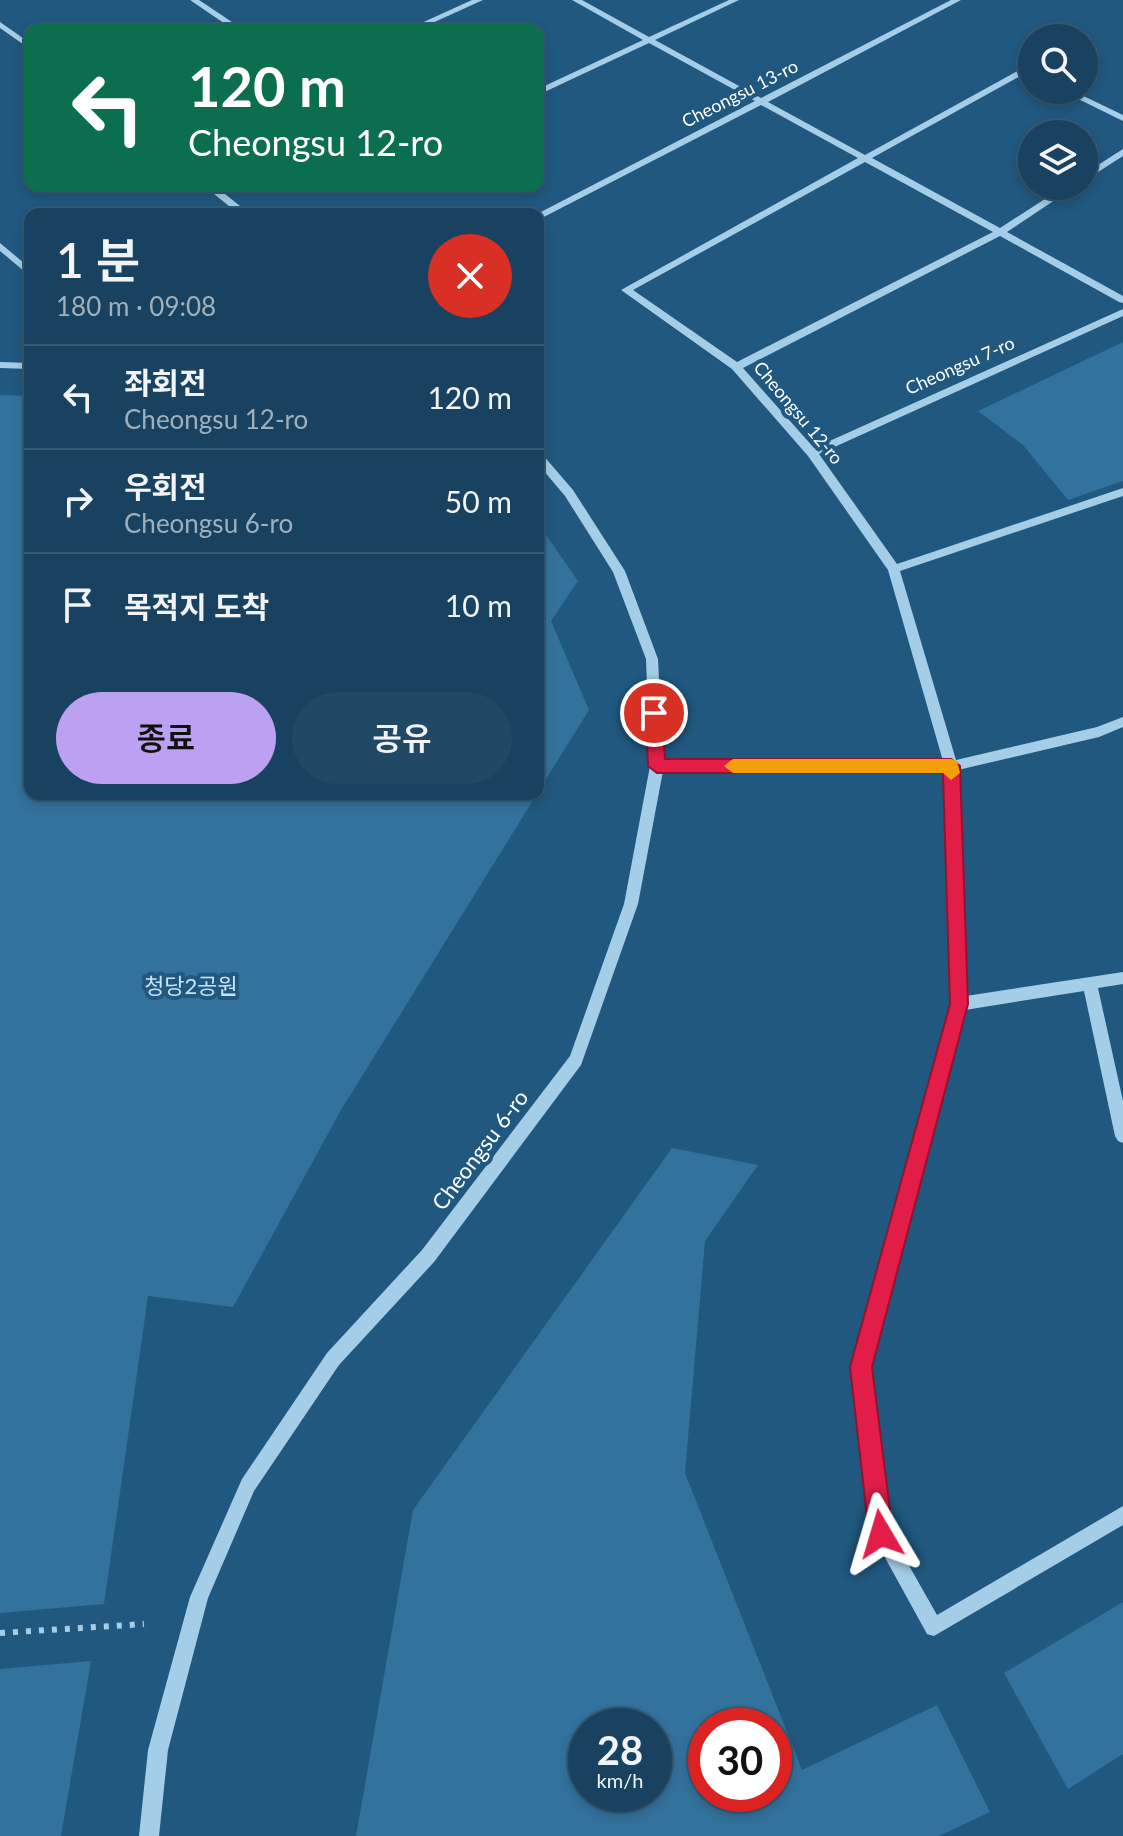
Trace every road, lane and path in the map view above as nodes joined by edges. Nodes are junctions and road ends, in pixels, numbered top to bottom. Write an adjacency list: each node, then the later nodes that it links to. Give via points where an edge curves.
1 (212, 0): 6 (street)
2 (479, 0): 9 (street)
3 (576, 0): 10 (street)
4 (735, 0): 10 (street)
5 (957, 0): 14 (street, Cheongsu 13-ro)
6 (198, 2): 8 (street)
7 (0, 24): 11 (street)
8 (231, 24)
9 (424, 24)
10 (650, 41): 13 (street); 14 (street)
11 (24, 42)
12 (1018, 74): 18 (street)
13 (544, 89)
14 (757, 102): 18 (street); 23 (street, Cheongsu 13-ro)
15 (1094, 104): 16 (street)
16 (1123, 118)
17 (1123, 152): 19 (street)
18 (866, 159): 24 (street); 31 (street, Cheongsu 12-ro, via 626,290)
19 (1098, 169)
20 (217, 192): 22 (street)
21 (1050, 200): 24 (street)
22 (237, 208)
23 (544, 214)
24 (999, 233): 27 (street); 31 (street)
25 (0, 246): 26 (street)
26 (24, 268)
27 (1123, 300)
28 (1123, 312): 32 (street, Cheongsu 7-ro)
29 (0, 365): 30 (street)
30 (24, 366)
31 (736, 367): 32 (street, Cheongsu 12-ro)
32 (812, 453): 35 (street, Cheongsu 12-ro)
33 (544, 464): 37 (street, Cheongsu 6-ro, via 619,571 652,659)
34 (1123, 492): 35 (street)
35 (894, 569): 38 (street, Cheongsu 12-ro)
36 (1123, 722): 38 (street)
37 (657, 766): 38 (street); 46 (street, Cheongsu 6-ro, via 631,904 576,1060 428,1256 333,1359 248,1485 199,1597 158,1750)
38 (951, 766): 41 (street, Cheongsu 12-ro)
39 (1123, 978): 40 (street)
40 (1090, 984): 41 (street); 42 (street)
41 (959, 1004): 43 (street, Cheongsu 12-ro, via 861,1367 881,1534 934,1627)
42 (1123, 1136)
43 (1123, 1515)
44 (144, 1624): 45 (path)
45 (0, 1633)
46 (149, 1836)

